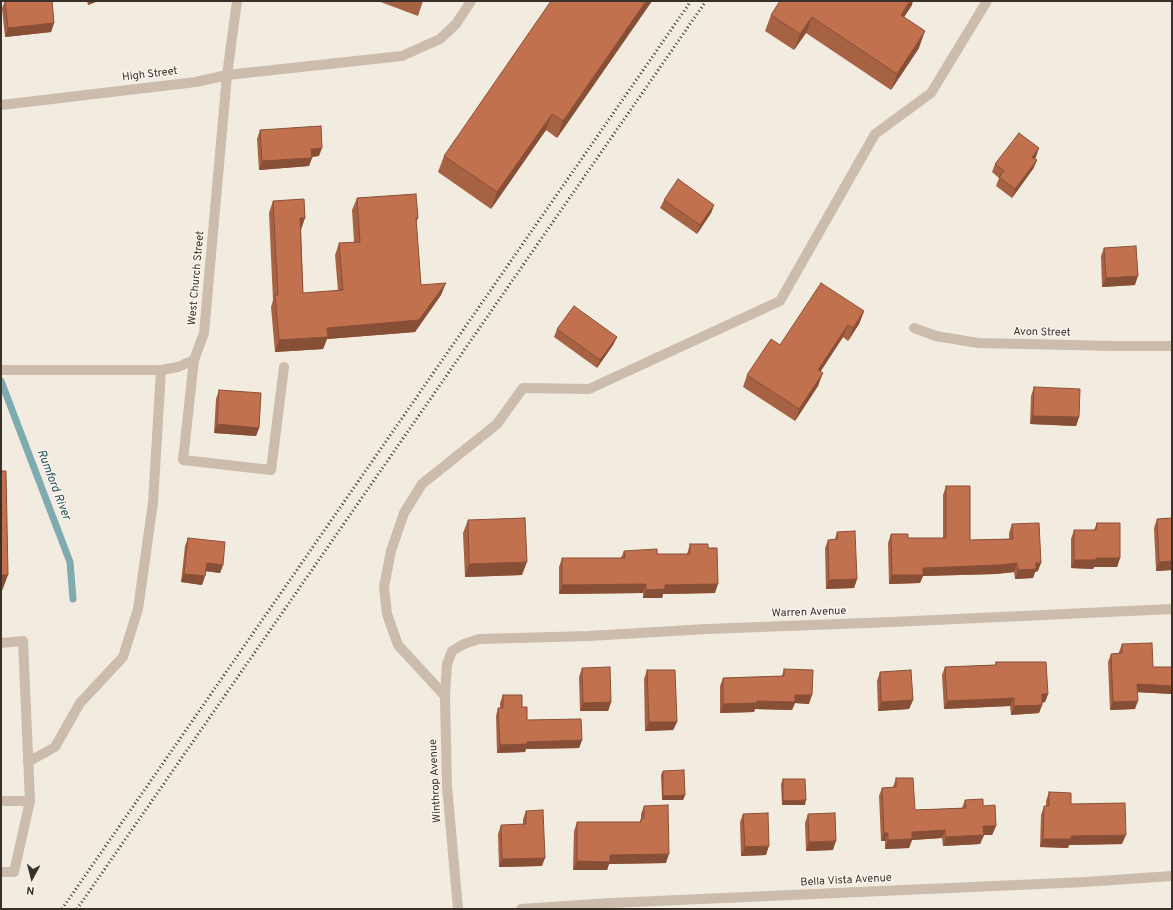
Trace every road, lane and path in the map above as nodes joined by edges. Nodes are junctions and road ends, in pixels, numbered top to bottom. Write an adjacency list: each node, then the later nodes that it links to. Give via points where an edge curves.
1 (237, 1): 4 (street)
2 (471, 1): 4 (street, High Street, via 456,24 440,39 402,56)
3 (987, 1): 15 (street, via 931,93 875,134 780,301 589,389 523,388 496,424 422,484 404,512 391,551 384,587 387,614 398,645)
4 (227, 75): 5 (street, High Street, via 196,82); 8 (street, West Church Street, via 204,333)
5 (1, 105)
6 (914, 328): 7 (street, Avon Street, via 936,336 978,343)
7 (1172, 346)
8 (194, 360): 9 (street, West Church Street, via 183,460 271,470); 11 (street, via 178,367)
9 (284, 367)
10 (6, 370): 11 (street)
11 (161, 370): 16 (street, via 153,503 138,609 123,657 80,703 55,747)
12 (1172, 609): 14 (street, Warren Avenue, via 479,639 464,644)
13 (1, 643): 16 (street, via 23,641)
14 (451, 653): 15 (street, Winthrop Avenue, via 447,664)
15 (445, 696): 21 (street, Winthrop Avenue, via 447,786)
16 (28, 762): 18 (street)
17 (1, 801): 18 (street)
18 (30, 801): 19 (street, via 14,872)
19 (1, 872)
20 (1172, 876): 22 (street, Bella Vista Avenue)
21 (458, 909)
22 (521, 909)

